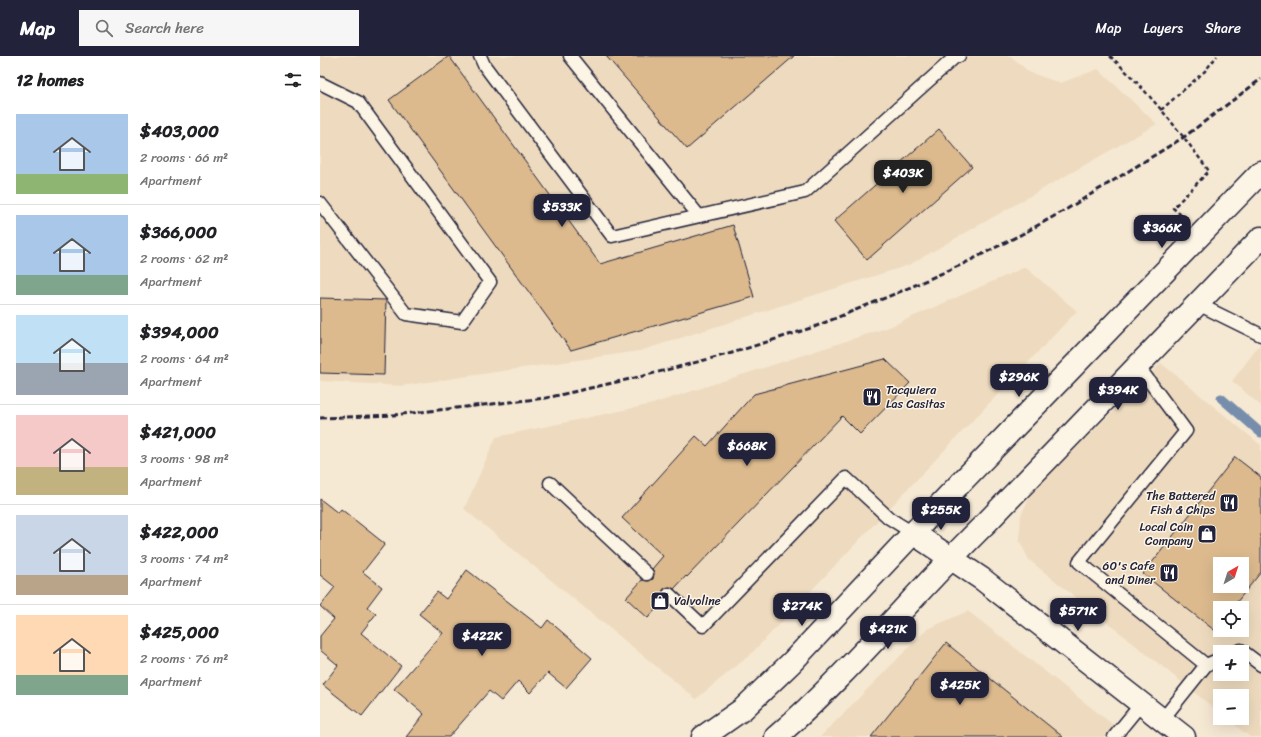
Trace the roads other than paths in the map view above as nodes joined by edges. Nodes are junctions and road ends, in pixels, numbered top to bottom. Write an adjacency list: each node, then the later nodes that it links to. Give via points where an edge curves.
1 (480, 56): 7 (lane, via 484,65 612,236)
2 (570, 56): 7 (lane)
3 (959, 56): 7 (lane, via 805,192)
4 (320, 83): 6 (lane, via 358,102 490,282 462,322 406,314)
5 (1261, 172): 13 (main road)
6 (320, 204)
7 (699, 216)
8 (1261, 238): 9 (main road)
9 (1198, 304): 10 (lane); 11 (main road)
10 (1261, 334)
11 (1138, 366): 14 (main road); 19 (lane, via 1186,431 1079,562)
12 (550, 483): 15 (lane)
13 (913, 533): 14 (main road); 16 (lane, via 889,518 846,478 703,626); 23 (main road, via 792,662 743,708)
14 (950, 558): 21 (main road, via 982,579); 24 (main road, via 807,710)
15 (647, 574)
16 (670, 594)
17 (1249, 656): 20 (lane)
18 (1213, 662): 19 (lane)
19 (1206, 665): 22 (lane)
20 (1261, 665)
21 (1141, 704): 22 (main road); 25 (lane)
22 (1162, 720): 26 (main road)
23 (703, 737)
24 (776, 737)
25 (1114, 737)
26 (1184, 737)

